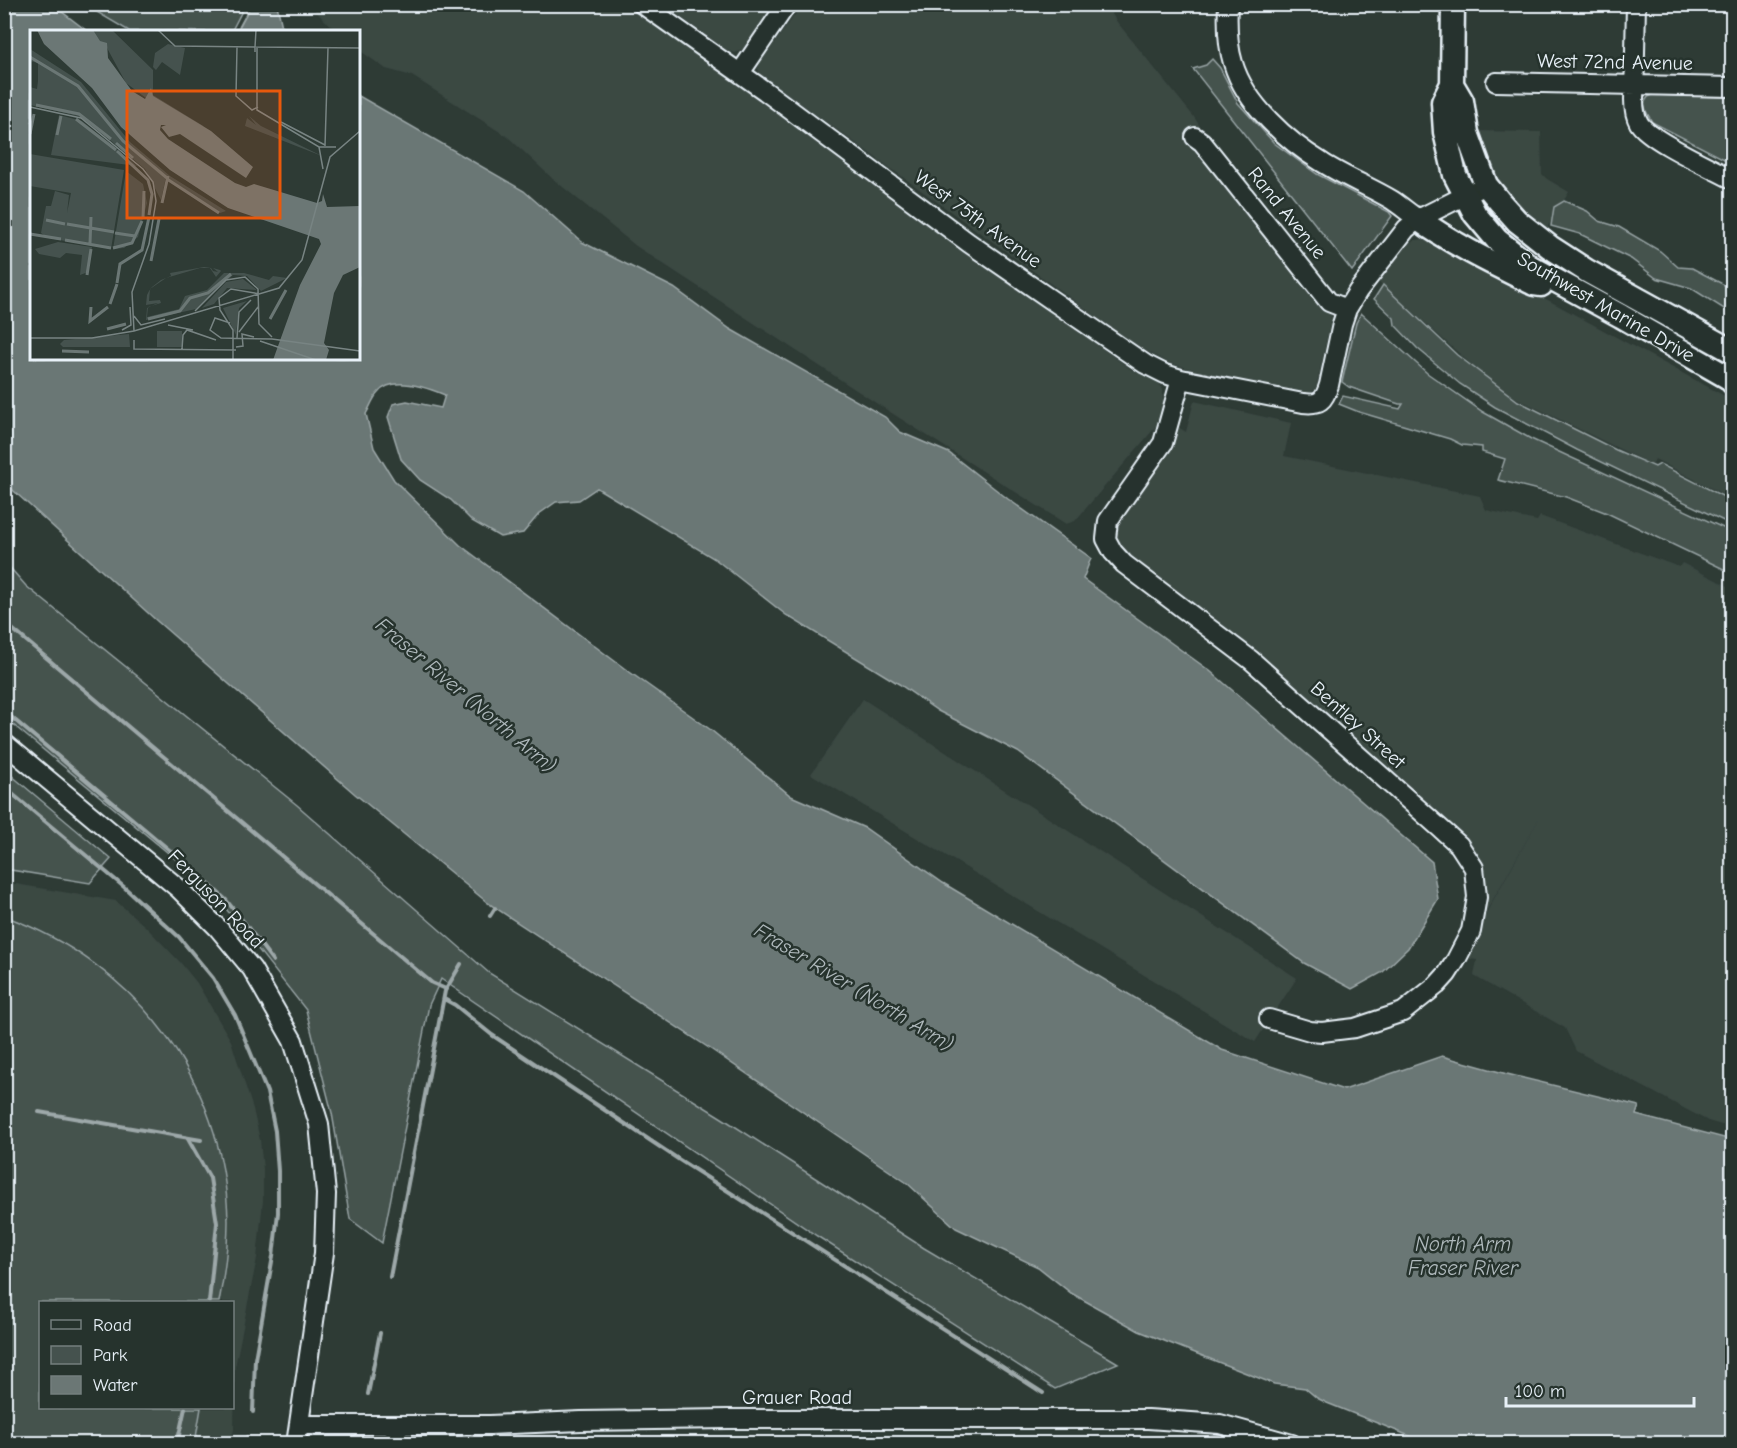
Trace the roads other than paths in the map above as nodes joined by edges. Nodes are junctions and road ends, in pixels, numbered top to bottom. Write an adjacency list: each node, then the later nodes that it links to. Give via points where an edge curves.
1 (642, 4): 6 (street, West 75th Avenue)
2 (787, 4): 6 (street)
3 (1228, 4): 15 (street, via 1233,65 1257,106 1308,153)
4 (1453, 4): 8 (main road)
5 (1636, 4): 9 (street)
6 (740, 73): 19 (street, West 75th Avenue, via 969,243 1145,364)
7 (1496, 82): 9 (street, West 72nd Avenue)
8 (1452, 84): 13 (main road, Southwest Marine Drive, via 1462,101 1467,134); 14 (main road, Southwest Marine Drive, via 1443,102 1445,132 1455,175)
9 (1634, 85): 10 (street, West 72nd Avenue); 12 (street, via 1635,114 1649,134)
10 (1732, 87)
11 (1195, 137): 17 (street, Rand Avenue, via 1329,302)
12 (1732, 179)
13 (1486, 185): 14 (street); 18 (main road, Southwest Marine Drive, via 1517,221 1550,247)
14 (1465, 196): 15 (street); 16 (main road, Southwest Marine Drive, via 1497,240 1529,266)
15 (1418, 219): 16 (main road, via 1438,234 1534,284); 17 (street, via 1406,229)
16 (1566, 287): 20 (main road, Southwest Marine Drive)
17 (1347, 309): 19 (street, West 75th Avenue, via 1326,394 1317,403)
18 (1732, 351)
19 (1180, 379): 22 (street, Bentley Street, via 1163,443 1108,522 1106,539 1113,552 1251,660 1459,845 1474,868 1477,897 1471,931 1447,974 1403,1012 1334,1032)
20 (1732, 379)
21 (4, 743): 23 (street, Ferguson Road, via 178,888 210,920 252,969 293,1041 320,1124 326,1194 324,1253)
22 (1269, 1019)
23 (299, 1425): 24 (street, Ferguson Road); 25 (street, Grauer Road, via 1148,1419 1220,1424)
24 (296, 1443)
25 (1292, 1443)

